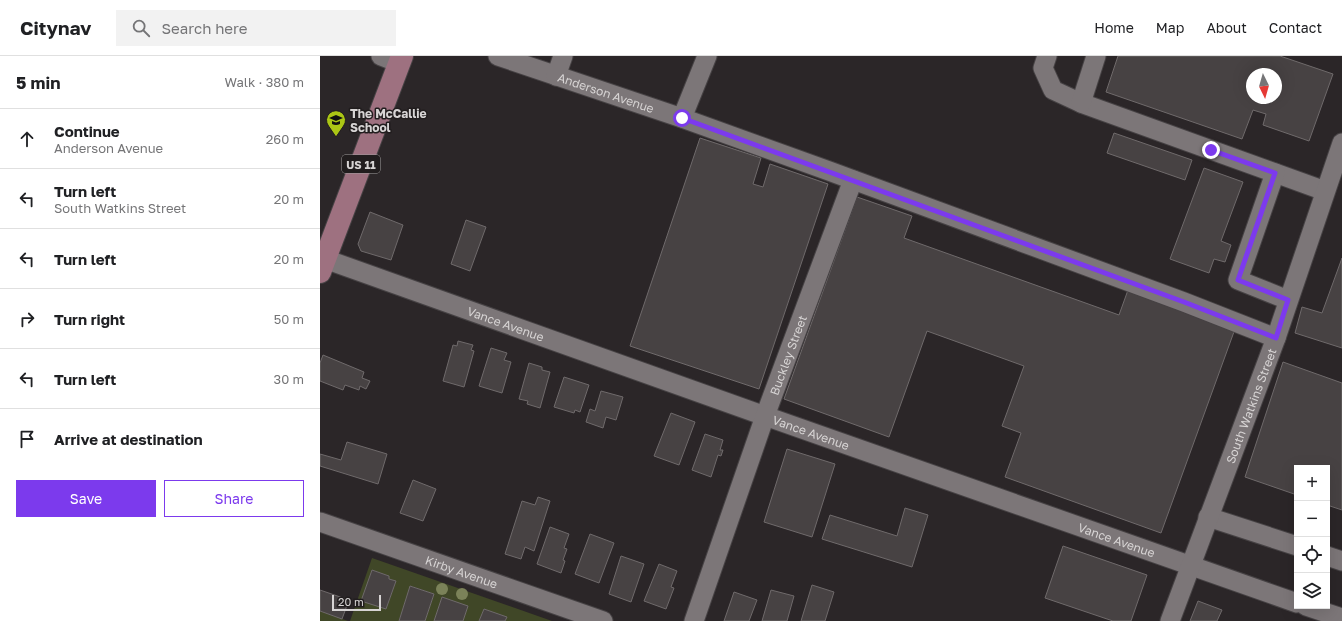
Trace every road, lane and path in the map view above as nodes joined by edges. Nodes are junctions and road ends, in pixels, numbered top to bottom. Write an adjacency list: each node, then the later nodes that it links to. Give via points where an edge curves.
1 (498, 56): 7 (street, Anderson Avenue)
2 (563, 56): 7 (street)
3 (707, 56): 9 (street)
4 (1047, 56): 8 (street, via 1043,68 1053,90)
5 (1096, 56): 8 (street)
6 (394, 58): 14 (main road, US 11)
7 (556, 76): 9 (street, Anderson Avenue)
8 (1081, 103): 11 (street)
9 (682, 118): 12 (street, Anderson Avenue)
10 (1342, 143): 13 (street, South Watkins Street)
11 (1275, 173): 13 (street); 15 (street, via 1238,280)
12 (852, 180): 16 (street, Anderson Avenue); 17 (street, Buckley Street)
13 (1325, 191): 15 (street, South Watkins Street)
14 (323, 265): 17 (street, Vance Avenue)
15 (1288, 300): 16 (street, South Watkins Street)
16 (1276, 338): 18 (street, South Watkins Street)
17 (765, 416): 23 (street, Vance Avenue); 28 (street, Buckley Street)
18 (1208, 517): 20 (street); 23 (street, South Watkins Street)
19 (320, 522): 27 (street, Kirby Avenue)
20 (1294, 545)
21 (1330, 557): 22 (street)
22 (1342, 561)
23 (1190, 566): 24 (street, Vance Avenue); 29 (street, South Watkins Street)
24 (1294, 602)
25 (1315, 609): 26 (street)
26 (1342, 618)
27 (603, 621)
28 (694, 621)
29 (1170, 621)

